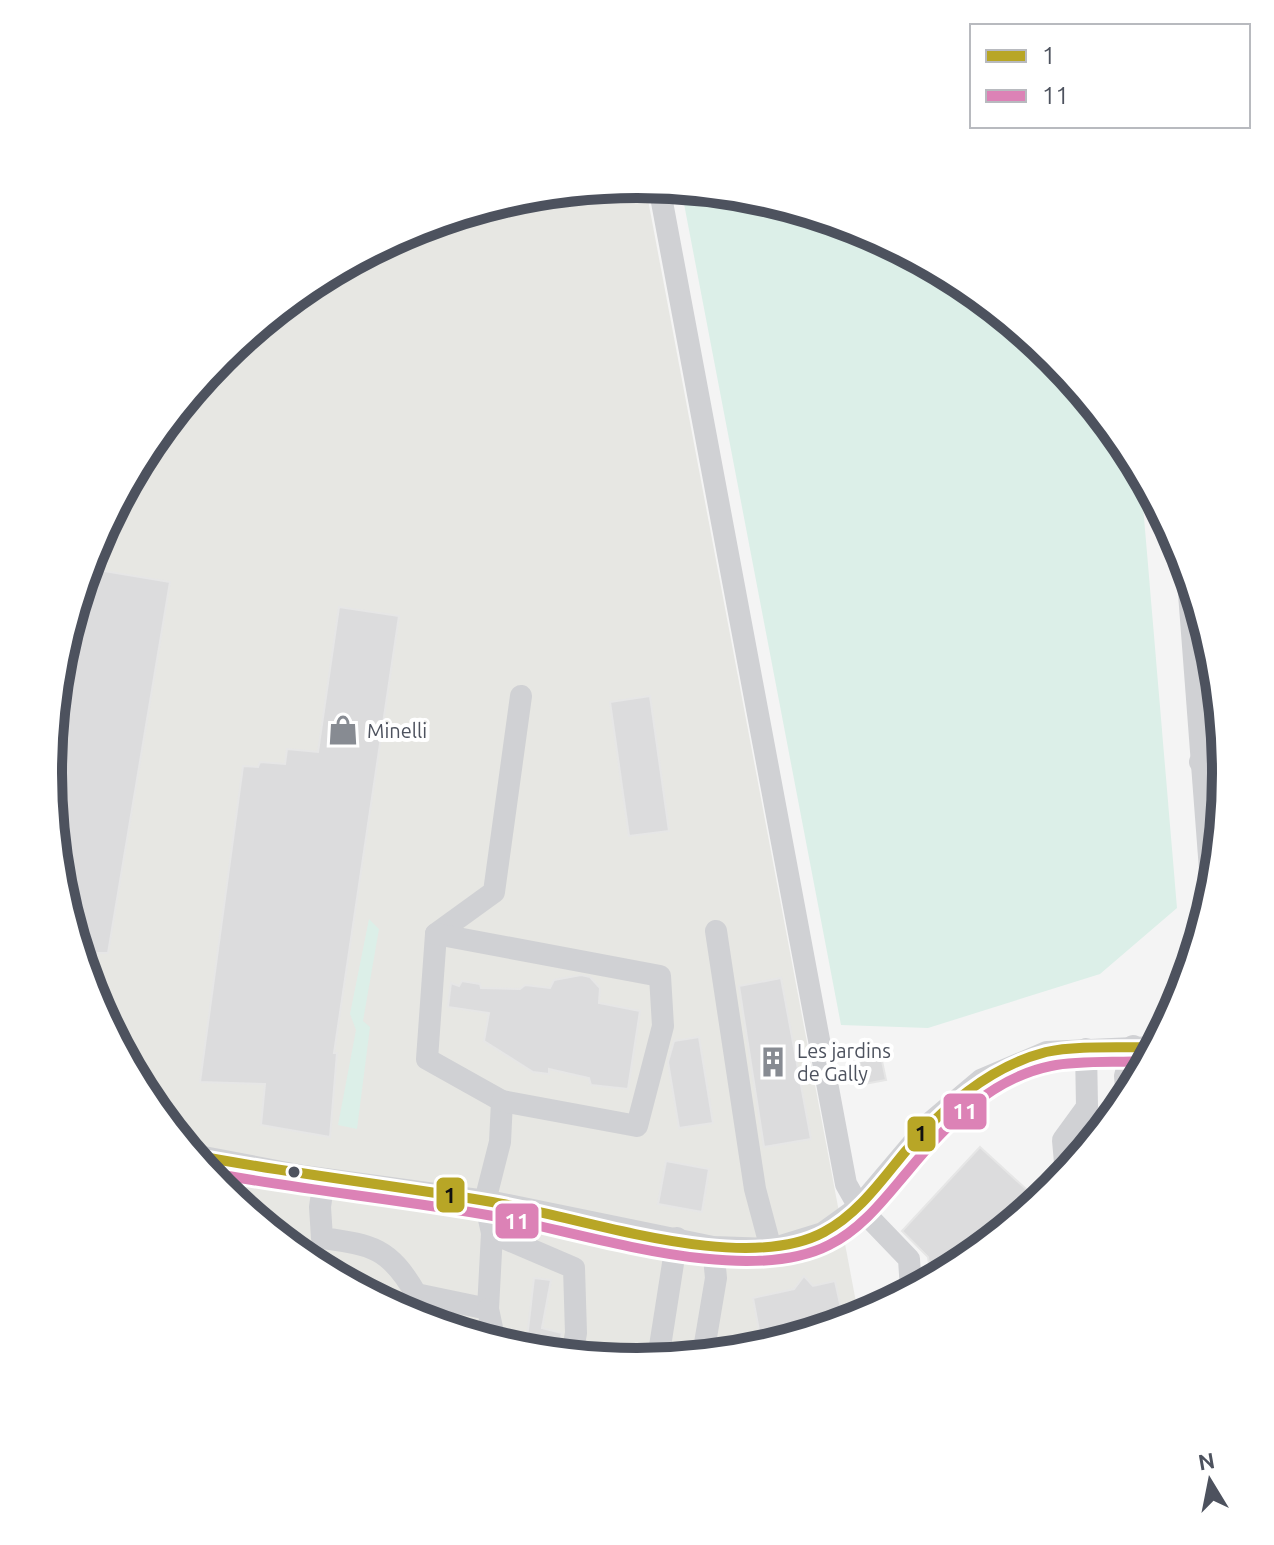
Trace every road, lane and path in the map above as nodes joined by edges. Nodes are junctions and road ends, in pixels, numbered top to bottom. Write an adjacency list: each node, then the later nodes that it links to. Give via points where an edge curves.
1 (661, 199): 18 (street, via 846,1184)
2 (1190, 618): 4 (street)
3 (1206, 692): 4 (street)
4 (1195, 693): 6 (street)
5 (521, 696): 10 (street, via 494,892)
6 (1200, 762): 7 (street); 8 (street)
7 (1212, 762)
8 (1207, 844)
9 (716, 931): 22 (street, via 755,1189)
10 (436, 934): 13 (street, via 427,1059); 13 (street, via 660,976 663,1026 637,1126)
11 (1143, 1046): 12 (street)
12 (1086, 1049): 14 (street, via 1087,1107 1063,1140); 18 (street, via 1047,1052 981,1080 930,1123)
13 (502, 1101): 17 (street, via 500,1142)
14 (1064, 1157)
15 (216, 1164): 16 (street)
16 (324, 1179): 17 (street); 24 (street, via 322,1238 371,1245 403,1271 416,1294)
17 (485, 1201): 19 (street); 20 (street)
18 (859, 1207): 22 (street, via 823,1233); 23 (street, via 909,1259)
19 (492, 1233): 24 (street); 26 (street, via 574,1268)
20 (677, 1238): 21 (street); 28 (street)
21 (713, 1247): 22 (street); 27 (street, via 716,1278)
22 (771, 1249)
23 (910, 1278)
24 (488, 1309): 25 (street)
25 (492, 1329)
26 (574, 1344)
27 (705, 1344)
28 (660, 1347)

